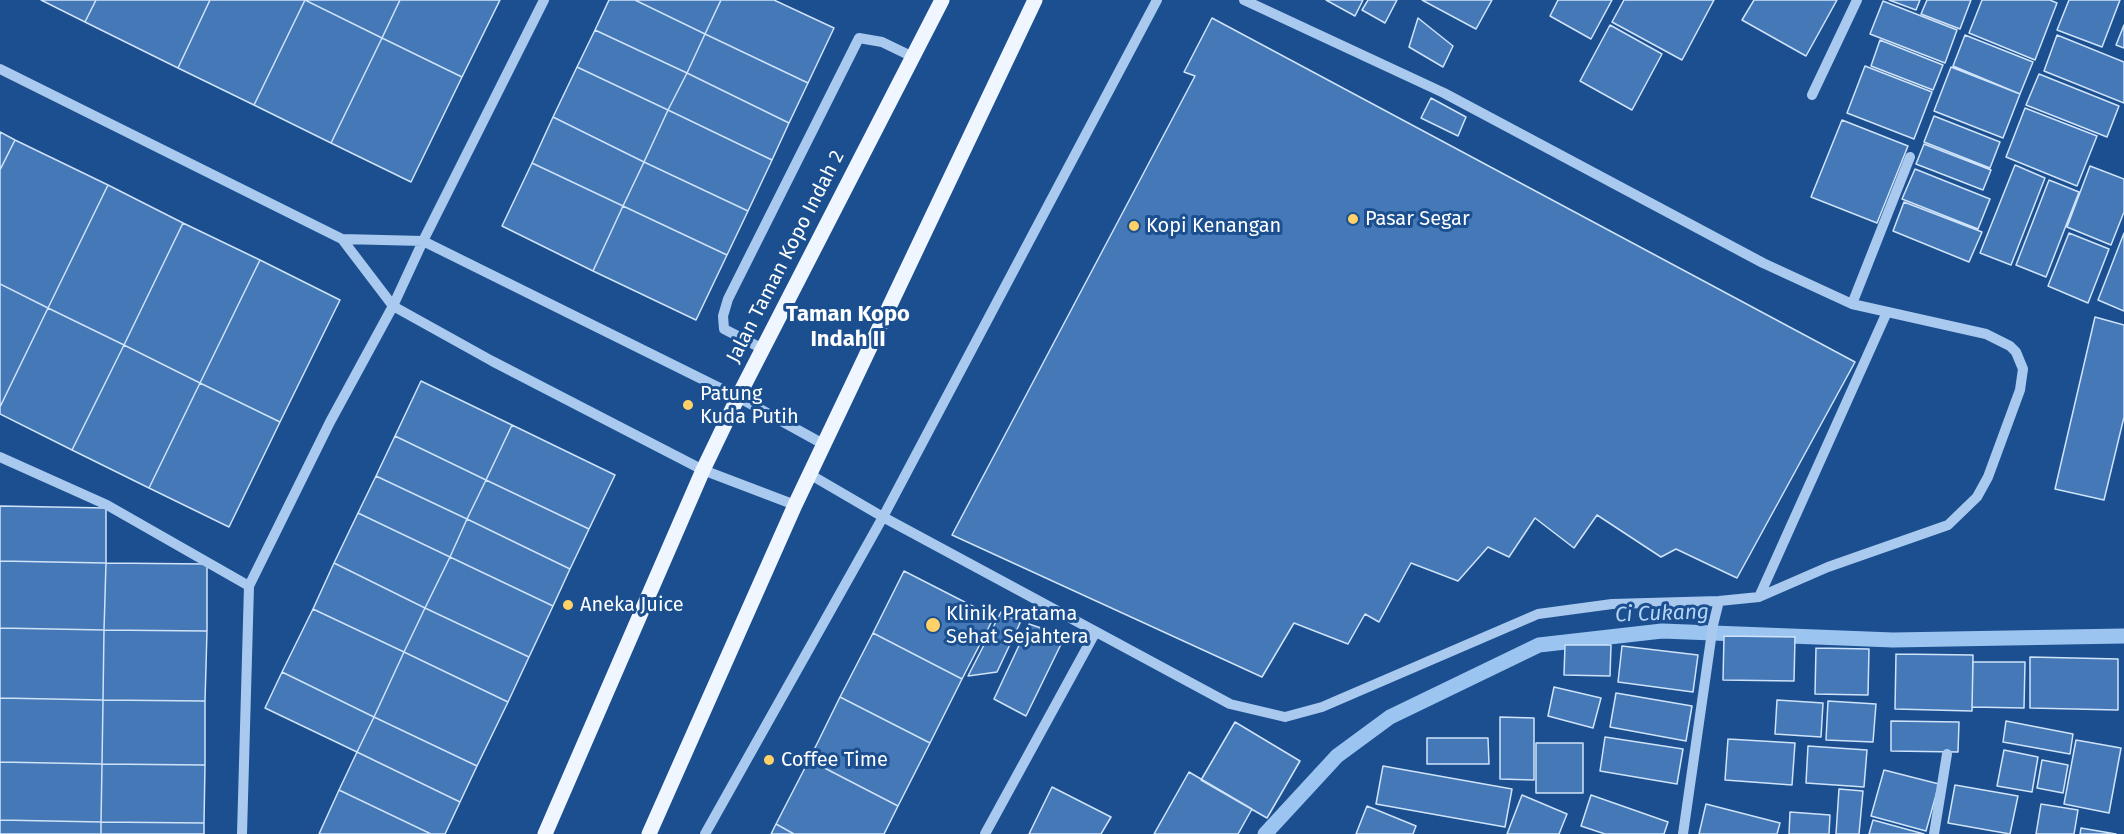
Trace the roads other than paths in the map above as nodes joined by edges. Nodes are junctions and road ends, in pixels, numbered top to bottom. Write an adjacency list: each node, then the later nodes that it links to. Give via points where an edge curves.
1 (544, 0): 12 (street)
2 (942, 0): 7 (main road, Jalan Taman Kopo Indah 2)
3 (1035, 0): 18 (main road)
4 (1157, 0): 23 (street)
5 (1244, 0): 13 (street, via 1444,93 1763,263)
6 (1857, 0): 9 (street)
7 (913, 57): 16 (main road, Jalan Taman Kopo Indah 2); 16 (street, via 882,42 859,38 728,299 724,329)
8 (0, 69): 11 (street)
9 (1812, 95)
10 (1910, 157): 13 (street)
11 (342, 239): 12 (street); 14 (street)
12 (423, 241): 14 (street); 17 (street)
13 (1852, 304): 15 (street)
14 (393, 306): 20 (street); 24 (street)
15 (1887, 312): 25 (street); 25 (street, via 1986,334 2016,352 2023,369 2020,390 1988,477 1977,498 1948,525 1828,567)
16 (763, 349): 17 (main road, Jalan Taman Kopo Indah 2)
17 (738, 397): 18 (street); 20 (main road, Jalan Taman Kopo Indah 2)
18 (825, 445): 21 (main road)
19 (0, 457): 24 (street, via 107,505)
20 (703, 470): 22 (street); 30 (main road, Jalan Taman Kopo Indah 2)
21 (811, 475): 22 (main road); 23 (street)
22 (795, 506): 31 (main road)
23 (883, 517): 27 (street); 32 (street)
24 (249, 586): 29 (street)
25 (1759, 597): 26 (street)
26 (1719, 601): 27 (street, via 1612,604 1538,614 1322,707 1285,717 1230,704); 34 (street)
27 (1095, 633): 33 (street)
28 (1947, 754): 35 (street)
29 (242, 834)
30 (545, 834)
31 (649, 834)
32 (705, 834)
33 (985, 834)
34 (1683, 834)
35 (1934, 834)

